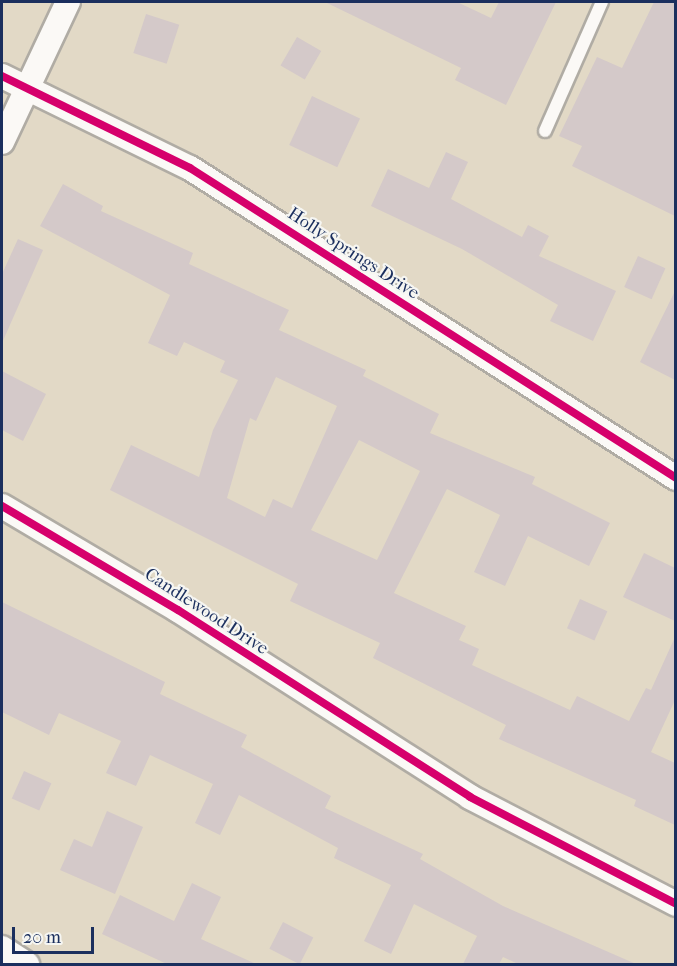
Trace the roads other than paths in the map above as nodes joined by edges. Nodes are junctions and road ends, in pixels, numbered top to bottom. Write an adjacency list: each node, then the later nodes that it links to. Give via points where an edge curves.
1 (68, 2): 4 (street)
2 (602, 2): 5 (lane)
3 (2, 76): 4 (street, Holly Springs Drive)
4 (27, 88): 6 (street); 7 (street, Holly Springs Drive, via 200,174)
5 (545, 131)
6 (2, 142)
7 (675, 478)
8 (2, 506): 9 (street, Candlewood Drive, via 98,560 470,797)
9 (675, 904)
10 (2, 948): 11 (street)
11 (27, 964)

